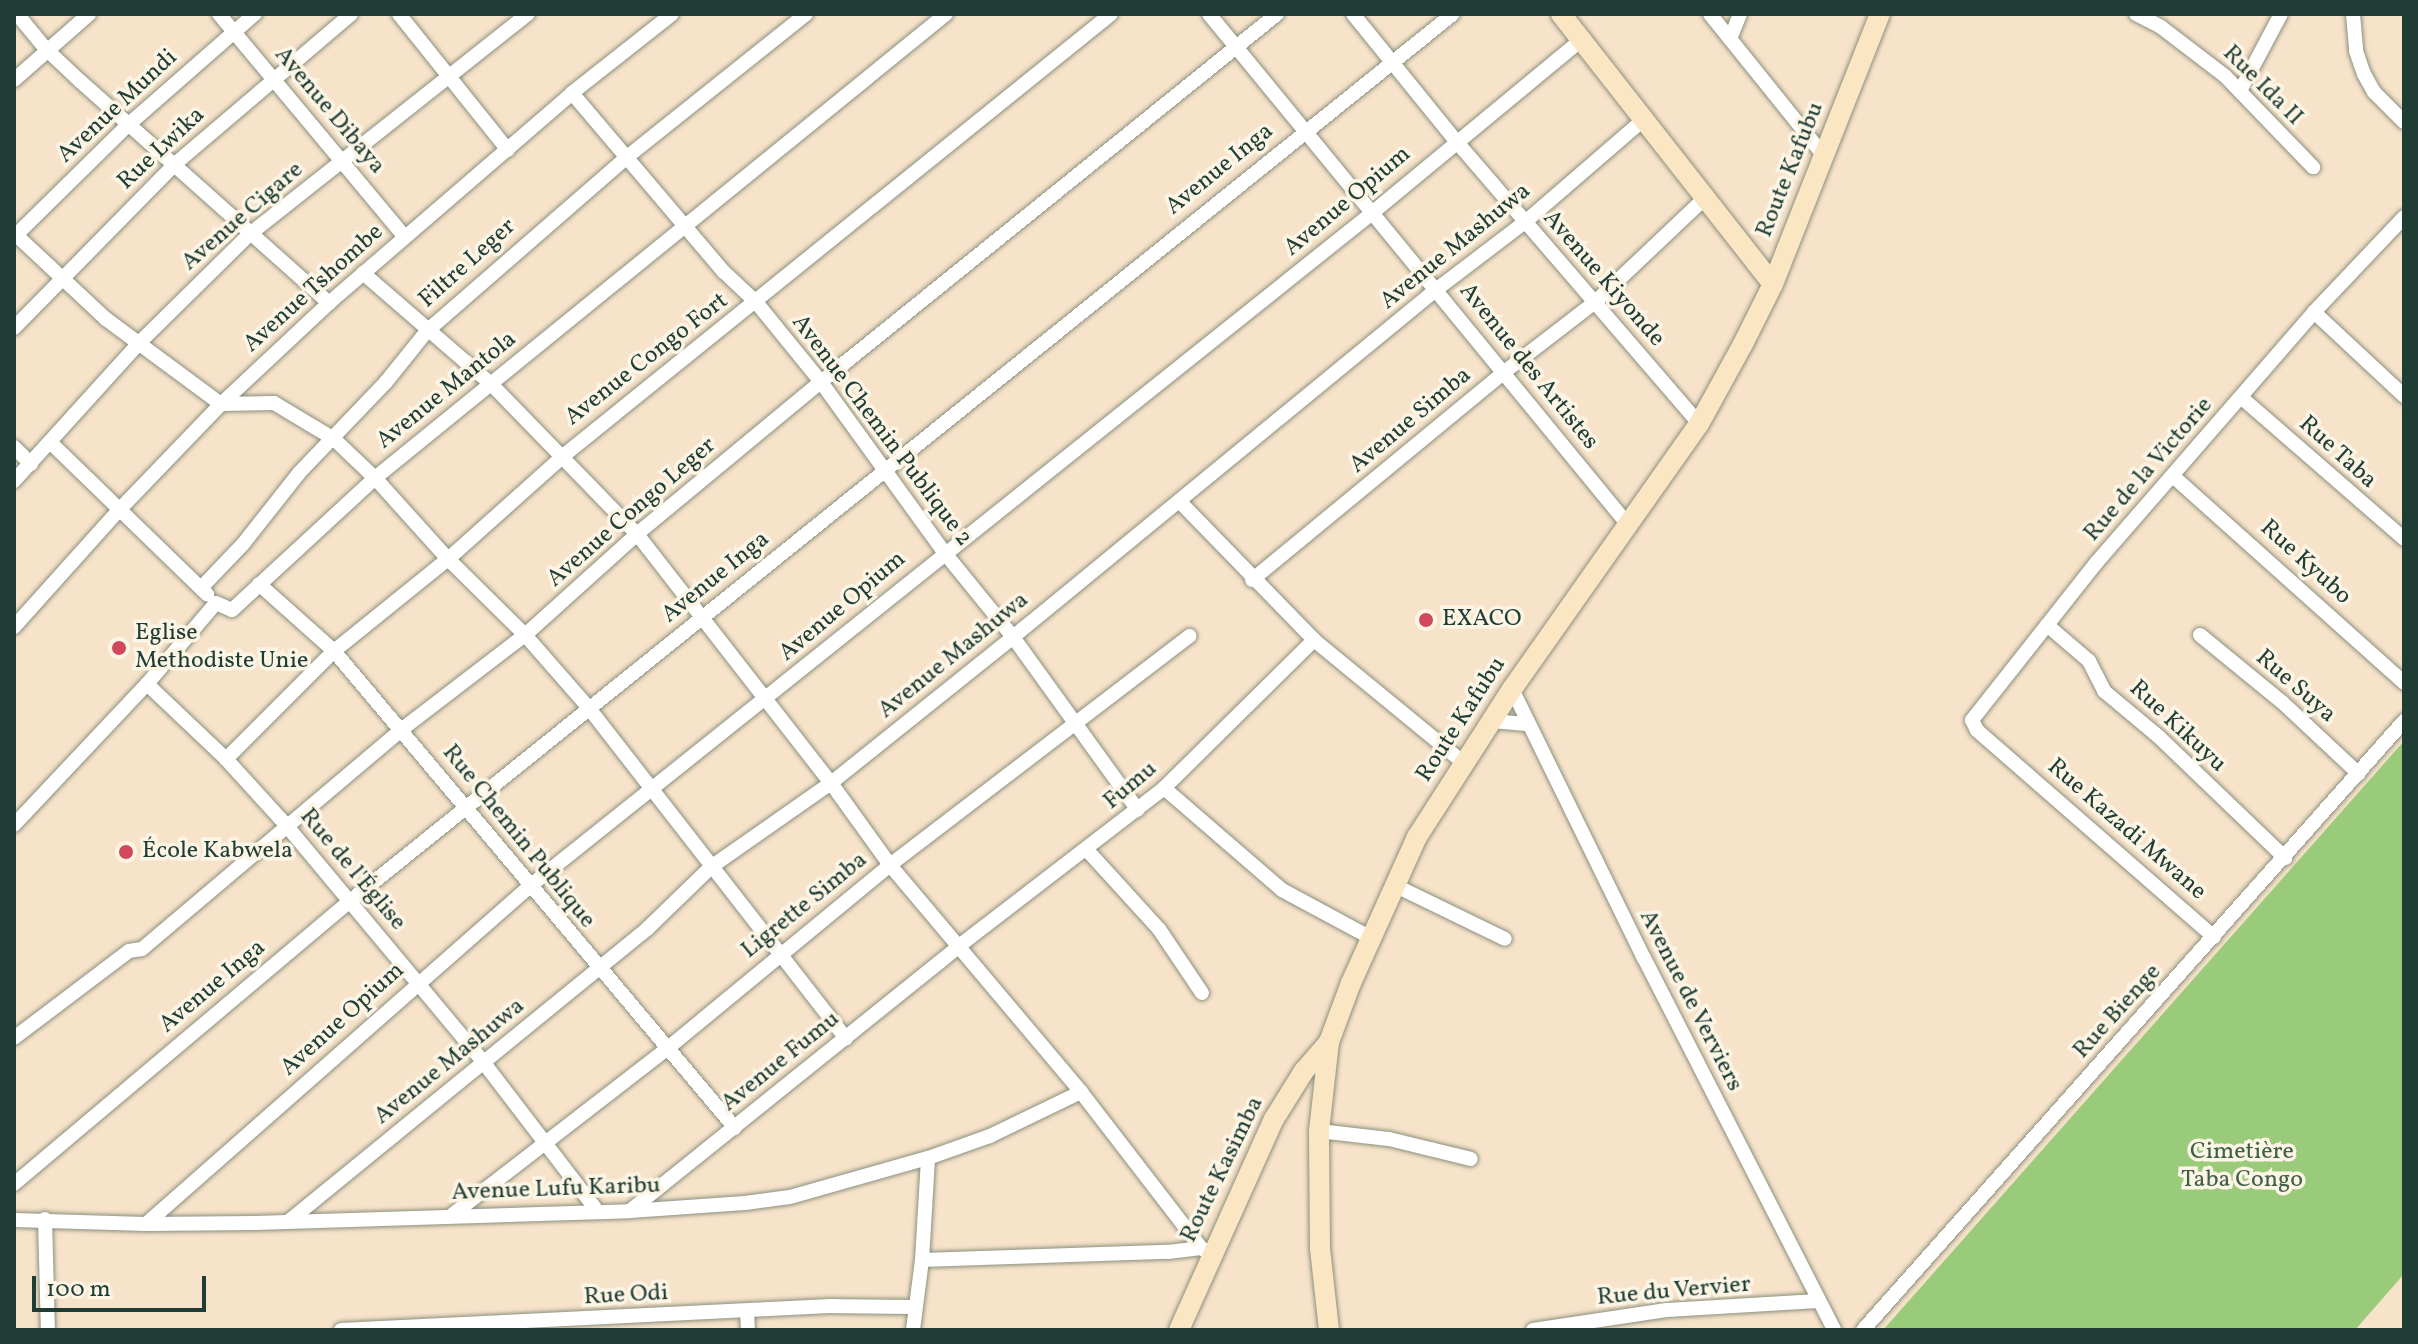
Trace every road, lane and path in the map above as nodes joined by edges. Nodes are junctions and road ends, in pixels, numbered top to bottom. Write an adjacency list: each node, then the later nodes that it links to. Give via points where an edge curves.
1 (17, 14): 27 (street)
2 (89, 14): 27 (street)
3 (219, 14): 23 (street, Avenue Dibaya)
4 (255, 14): 23 (street, Avenue Mundi)
5 (351, 14): 31 (street, Rue Lwika)
6 (399, 14): 29 (street)
7 (528, 14): 29 (street, Avenue Cigare)
8 (672, 14): 33 (street, Avenue Tshombe)
9 (806, 14): 40 (street, Filtre Leger)
10 (946, 14): 49 (street, Avenue Mantola)
11 (1111, 14): 57 (street, Avenue Congo Fort)
12 (1209, 14): 26 (street, Avenue des Artistes)
13 (1277, 14): 26 (street, Avenue Congo Leger)
14 (1353, 14): 28 (street, Avenue Kiyonde)
15 (1453, 14): 28 (street, Avenue Inga)
16 (1561, 14): 25 (main road)
17 (1710, 14): 24 (street)
18 (1740, 14): 24 (street)
19 (1880, 14): 41 (main road, Route Kafubu)
20 (2136, 14): 32 (street, Rue Ida II, via 2196,52)
21 (2281, 14): 32 (street)
22 (2353, 14): 35 (street, via 2364,74)
23 (234, 31): 31 (street, Avenue Dibaya); 36 (street, Avenue Mundi)
24 (1730, 39): 41 (street)
25 (1581, 40): 34 (main road); 38 (street, Avenue Opium)
26 (1236, 47): 37 (street, Avenue des Artistes); 65 (street, Avenue Congo Leger)
27 (46, 49): 30 (street); 36 (street)
28 (1392, 62): 37 (street, Avenue Inga); 38 (street, Avenue Kiyonde)
29 (448, 76): 39 (street); 42 (street, Avenue Cigare)
30 (14, 80)
31 (272, 81): 42 (street, Avenue Dibaya); 43 (street, Rue Lwika)
32 (2240, 91): 44 (street, Rue Ida II)
33 (572, 93): 39 (street, Avenue Tshombe); 40 (street, Avenue Chemin Publique 2)
34 (1643, 120): 45 (main road); 48 (street, Avenue Mashuwa)
35 (2404, 122)
36 (128, 125): 43 (street); 51 (street, Avenue Mundi)
37 (1304, 130): 46 (street, Avenue des Artistes); 76 (street, Avenue Inga)
38 (1456, 141): 46 (street, Avenue Opium); 48 (street, Avenue Kiyonde)
39 (508, 150): 52 (street, Avenue Tshombe)
40 (627, 157): 49 (street, Avenue Chemin Publique 2); 62 (street, Filtre Leger)
41 (1825, 157): 55 (main road, Route Kafubu)
42 (342, 160): 50 (street, Avenue Cigare); 52 (street, Avenue Dibaya)
43 (175, 164): 50 (street); 54 (street, Rue Lwika)
44 (2313, 167)
45 (1704, 199): 55 (main road); 59 (street, Avenue Simba)
46 (1372, 213): 56 (street, Avenue des Artistes); 85 (street, Avenue Opium)
47 (2404, 217): 60 (street, Rue de la Victorie)
48 (1525, 222): 56 (street, Avenue Mashuwa); 59 (street, Avenue Kiyonde)
49 (684, 224): 57 (street, Avenue Chemin Publique 2); 66 (street, Avenue Mantola)
50 (250, 234): 58 (street); 63 (street, Avenue Cigare)
51 (15, 235): 54 (street)
52 (405, 237): 53 (street, Avenue Tshombe)
53 (363, 273): 58 (street, Avenue Tshombe); 62 (street)
54 (61, 277): 61 (street, Rue Lwika); 63 (street, via 106,319)
55 (1773, 284): 70 (main road, Route Kafubu)
56 (1437, 289): 64 (street, Avenue des Artistes); 80 (street, Avenue Mashuwa)
57 (756, 302): 65 (street, Avenue Chemin Publique 2); 74 (street, Avenue Congo Fort)
58 (329, 303): 69 (street, Avenue Tshombe)
59 (1594, 303): 64 (street, Avenue Simba); 70 (street, Avenue Kiyonde)
60 (2314, 312): 67 (street); 68 (street, Rue de la Victorie)
61 (14, 328)
62 (427, 331): 66 (street); 71 (street, Filtre Leger)
63 (141, 341): 69 (street); 72 (street, Avenue Cigare)
64 (1503, 373): 82 (street, Avenue des Artistes); 87 (street, Avenue Simba)
65 (821, 382): 76 (street, Avenue Chemin Publique 2); 83 (street, Avenue Congo Leger)
66 (491, 384): 74 (street); 78 (street, Avenue Mantola)
67 (2404, 396)
68 (2242, 398): 77 (street, Rue de la Victorie); 84 (street, Rue Taba)
69 (221, 404): 71 (street, via 274,403); 81 (street, Avenue Tshombe)
70 (1699, 424): 82 (main road, Route Kafubu)
71 (334, 439): 78 (street); 89 (street, Filtre Leger)
72 (50, 442): 75 (street, Avenue Cigare); 81 (street)
73 (14, 447): 75 (street)
74 (563, 456): 83 (street); 86 (street, Avenue Congo Fort)
75 (31, 464): 79 (street, Avenue Cigare)
76 (884, 468): 85 (street, Avenue Chemin Publique 2); 91 (street, Avenue Inga)
77 (2174, 477): 92 (street, Rue de la Victorie); 100 (street, Rue Kyubo)
78 (375, 478): 86 (street); 88 (street, Avenue Mantola)
79 (14, 481)
80 (1180, 502): 87 (street); 97 (street, Avenue Mashuwa)
81 (119, 510): 89 (street); 93 (street, Avenue Tshombe)
82 (1629, 526): 102 (main road, Route Kafubu)
83 (637, 534): 91 (street); 94 (street, Avenue Congo Leger)
84 (2404, 539)
85 (944, 552): 97 (street, Avenue Chemin Publique 2); 103 (street, Avenue Opium)
86 (448, 559): 94 (street); 99 (street, Avenue Congo Fort)
87 (1252, 580): 98 (street)
88 (259, 584): 90 (street, Avenue Mantola, via 230,611); 99 (street, Rue Chemin Publique)
89 (201, 588): 90 (street)
90 (216, 603): 101 (street)
91 (702, 619): 103 (street); 104 (street, Avenue Inga)
92 (2047, 625): 110 (street, Rue de la Victorie, via 1972,720); 122 (street, Rue Kikuyu, via 2089,661 2104,691)
93 (14, 627)
94 (525, 635): 104 (street); 109 (street, Avenue Congo Leger)
95 (2200, 635): 113 (street, Rue Suya)
96 (1190, 636): 105 (street, Ligrette Simba)
97 (1013, 637): 105 (street, Avenue Chemin Publique 2); 114 (street, Avenue Mashuwa)
98 (1314, 640): 112 (street); 116 (street, Fumu)
99 (334, 651): 109 (street, Rue Chemin Publique); 111 (street, Avenue Congo Fort)
100 (2404, 683)
101 (147, 684): 111 (street, Rue de l'Église); 119 (street)
102 (1512, 689): 106 (main road, Route Kafubu); 108 (street, Avenue de Verviers)
103 (766, 700): 114 (street); 115 (street, Avenue Opium)
104 (588, 707): 115 (street); 117 (street, Avenue Inga)
105 (1074, 721): 118 (street, Avenue Chemin Publique 2); 123 (street, Ligrette Simba)
106 (1492, 721): 108 (street); 112 (main road, Route Kafubu)
107 (2404, 721): 113 (street, Rue Bienge)
108 (1529, 724): 157 (street, Avenue de Verviers)
109 (401, 730): 117 (street, Rue Chemin Publique); 120 (street, Avenue Congo Leger)
110 (2008, 757): 128 (street, Rue Kazadi Mwane)
111 (226, 759): 120 (street, Rue de l'Église)
112 (1465, 764): 125 (main road, Route Kafubu, via 1417,837)
113 (2359, 774): 122 (street, Rue Bienge)
114 (831, 783): 123 (street); 124 (street, Avenue Mashuwa)
115 (652, 788): 124 (street); 126 (street, Avenue Opium)
116 (1164, 788): 118 (street, Fumu); 129 (street, via 1282,890)
117 (466, 809): 126 (street, Rue Chemin Publique); 127 (street, Avenue Inga)
118 (1138, 810): 121 (street, Fumu)
119 (14, 825)
120 (286, 825): 127 (street, Rue de l'Église); 136 (street, Avenue Congo Leger, via 142,949 115,960)
121 (1087, 850): 131 (street, Fumu); 135 (street, via 1159,929)
122 (2285, 858): 128 (street, Rue Bienge)
123 (890, 865): 131 (street); 132 (street, Ligrette Simba)
124 (711, 867): 132 (street); 133 (street, Avenue Mashuwa)
125 (1394, 885): 129 (main road, Route Kafubu); 130 (street)
126 (530, 886): 133 (street, Rue Chemin Publique); 134 (street, Avenue Opium)
127 (350, 901): 134 (street, Rue de l'Église); 147 (street, Avenue Inga)
128 (2214, 937): 170 (street, Rue Bienge)
129 (1371, 938): 138 (main road, Route Kafubu)
130 (1505, 939)
131 (959, 946): 137 (street, Avenue Fumu); 141 (street)
132 (779, 956): 137 (street); 139 (street, Ligrette Simba)
133 (599, 969): 139 (street, Rue Chemin Publique); 140 (street, Avenue Mashuwa)
134 (418, 983): 140 (street, Rue de l'Église); 154 (street, Avenue Opium)
135 (1202, 993)
136 (14, 1038)
137 (846, 1038): 142 (street, Avenue Fumu)
138 (1329, 1042): 143 (main road, Route Kafubu); 155 (main road, Route Kasimba, via 1274,1119)
139 (668, 1048): 142 (street, Rue Chemin Publique); 144 (street, Ligrette Simba)
140 (484, 1063): 144 (street, Rue de l'Église); 153 (street, Avenue Mashuwa)
141 (1081, 1092): 145 (street, Avenue Lufu Karibu, via 990,1136); 155 (street)
142 (735, 1128): 149 (street, Avenue Fumu)
143 (1319, 1131): 146 (street, via 1389,1139); 167 (main road, Route Kafubu, via 1320,1249)
144 (547, 1141): 148 (street, Rue de l'Église); 150 (street, Ligrette Simba)
145 (928, 1158): 149 (street, Avenue Lufu Karibu, via 790,1197); 156 (street)
146 (1471, 1159)
147 (14, 1184)
148 (597, 1211): 149 (street, Avenue Lufu Karibu); 150 (street, Avenue Lufu Karibu)
149 (630, 1211)
150 (452, 1215): 153 (street, Avenue Lufu Karibu)
151 (15, 1219): 152 (street, Avenue Lufu Karibu)
152 (45, 1219): 154 (street, Avenue Lufu Karibu); 162 (street)
153 (289, 1221): 154 (street, Avenue Lufu Karibu)
154 (146, 1224)
155 (1206, 1251): 156 (street); 166 (main road, Route Kasimba)
156 (922, 1260): 158 (street)
157 (1818, 1301): 168 (street, Rue du Vervier, via 1667,1310); 169 (street, Avenue de Verviers)
158 (914, 1307): 159 (street, Rue Odi); 165 (street)
159 (747, 1312): 160 (street, Rue Odi); 164 (street)
160 (608, 1324): 161 (street, Rue Odi)
161 (463, 1328): 163 (street, Rue Odi)
162 (48, 1330)
163 (341, 1330)
164 (748, 1330)
165 (913, 1330)
166 (1179, 1330)
167 (1329, 1330)
168 (1533, 1330)
169 (1834, 1330)
170 (1863, 1330)

